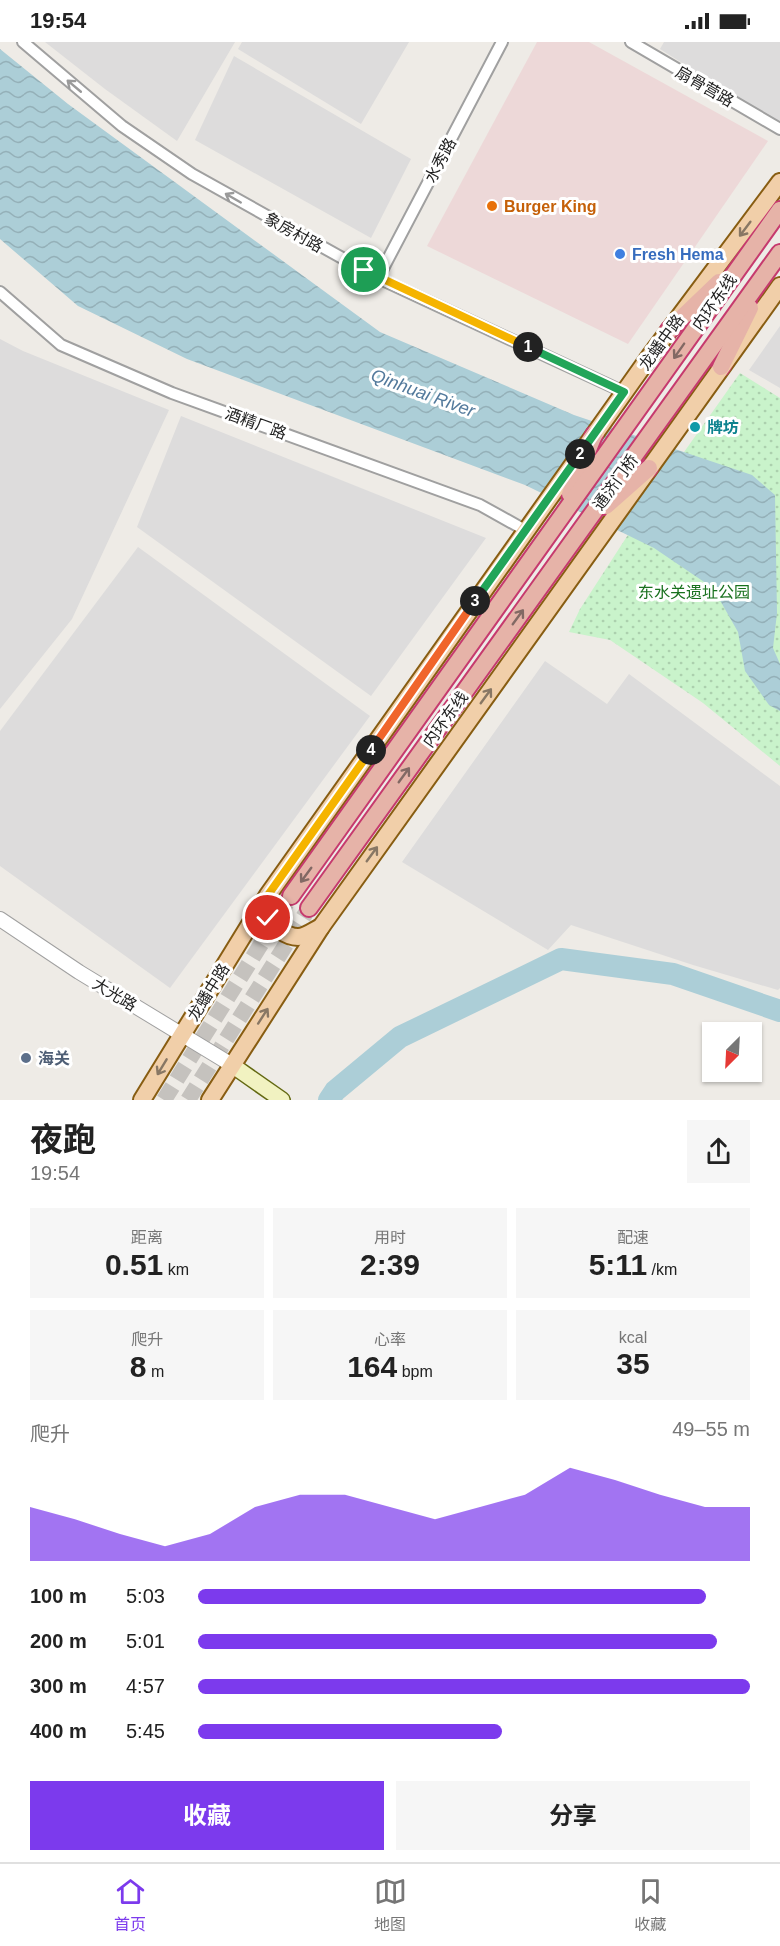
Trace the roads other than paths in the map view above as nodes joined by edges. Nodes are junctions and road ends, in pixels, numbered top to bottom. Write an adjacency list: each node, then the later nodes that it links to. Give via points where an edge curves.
1 (23, 42): 9 (street, 象房村路, one-way to 1, via 192,174 122,126)
2 (502, 42): 9 (street, 水秀路)
3 (631, 42): 4 (street, 扇骨营路)
4 (780, 129)
5 (780, 182): 12 (main road, 龙蟠中路, one-way to 12)
6 (780, 210): 7 (highway, 内环东线)
7 (750, 252): 12 (highway); 15 (highway, 内环东线, one-way to 15)
8 (776, 259): 13 (highway); 16 (highway, 内环东线)
9 (378, 278): 14 (street, 象房村路)
10 (780, 286): 13 (main road)
11 (0, 292): 21 (street, 酒精厂路, via 62,345 172,393 480,505)
12 (669, 330): 14 (main road, 龙蟠中路)
13 (721, 368): 18 (main road)
14 (624, 392): 17 (main road, 龙蟠中路)
15 (628, 423): 19 (highway, 通济门桥)
16 (650, 434): 20 (highway, 通济门桥)
17 (594, 435): 19 (highway); 21 (main road, 龙蟠中路)
18 (649, 468): 20 (highway); 26 (main road, one-way to 18)
19 (560, 520): 23 (highway, 内环东线, one-way to 23)
20 (581, 529): 24 (highway, 内环东线, one-way to 20)
21 (525, 530): 22 (main road, 龙蟠中路)
22 (268, 895): 26 (main road, via 268,918 286,934 298,937); 27 (main road, 龙蟠中路)
23 (291, 896)
24 (309, 908)
25 (0, 919): 27 (street, 大光路)
26 (321, 927): 28 (main road, one-way to 26)
27 (182, 1034): 28 (street, 大光路); 29 (main road, 龙蟠中路, one-way to 29)
28 (232, 1065): 30 (main road); 31 (main road)
29 (142, 1100)
30 (210, 1100)
31 (282, 1100)

